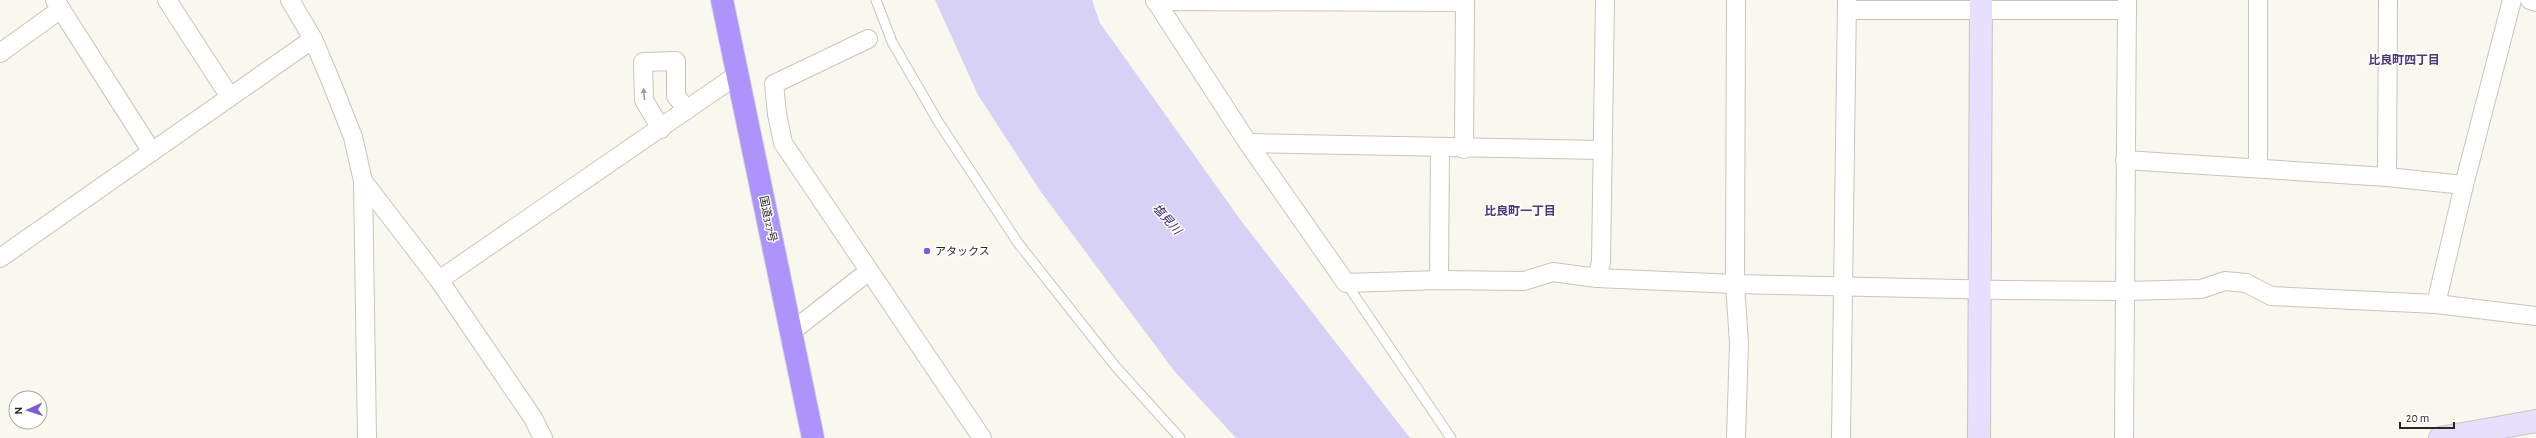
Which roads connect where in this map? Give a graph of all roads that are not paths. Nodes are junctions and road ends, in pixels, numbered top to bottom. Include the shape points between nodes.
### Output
1 (167, 0) edge
2 (290, 0) edge
3 (722, 0) edge
4 (876, 0) edge
5 (1155, 0) edge
6 (1605, 0) edge
7 (1736, 0) edge
8 (2258, 0) edge
9 (2388, 0) edge
10 (2512, 0) edge
11 (2530, 0) edge
12 (1465, 1) edge
13 (1334, 2) edge
14 (2536, 2) edge
15 (58, 5) edge
16 (1847, 5) edge
17 (1981, 5) edge
18 (2127, 5) edge
19 (313, 39) junction
20 (868, 39) dead end
21 (0, 53) edge
22 (737, 75) junction
23 (230, 97) junction
24 (686, 110) junction
25 (661, 129) junction
26 (1248, 143) junction
27 (1440, 148) junction
28 (1464, 149) junction
29 (1603, 150) junction
30 (152, 152) junction
31 (2125, 160) junction
32 (2258, 168) junction
33 (2387, 177) junction
34 (363, 181) junction
35 (2464, 185) junction
36 (0, 258) edge
37 (869, 271) junction
38 (1597, 278) junction
39 (439, 280) junction
40 (1439, 280) junction
41 (1346, 284) junction
42 (1735, 284) junction
43 (1844, 286) junction
44 (1981, 288) junction
45 (2126, 291) junction
46 (2436, 304) junction
47 (2536, 316) edge
48 (791, 332) junction
49 (2536, 421) edge
50 (367, 438) edge
51 (543, 438) edge
52 (814, 438) edge
53 (982, 438) edge
54 (1180, 438) edge
55 (1452, 438) edge
56 (1736, 438) edge
57 (1840, 438) edge
58 (1979, 438) edge
59 (2124, 438) edge
60 (2440, 438) edge

1 - 23 street
2 - 19 street
3 - 22 highway, 国道327号
4 - 54 lane via 892,42 939,122 1018,244 1116,367
5 - 13 street
5 - 26 street
6 - 29 street
7 - 42 street
8 - 32 street
9 - 33 street
10 - 35 street
11 - 14 street
12 - 13 street
12 - 28 street
15 - 21 street
15 - 30 street
16 - 17 street
16 - 43 street
17 - 18 street
17 - 44 street
18 - 31 street
19 - 23 street
19 - 34 street via 353,137
20 - 37 street via 774,84 783,143
22 - 24 street
22 - 48 highway, 国道327号
23 - 30 street
24 - 25 street
25 -> 24 street via 644,100 643,62 676,61 676,96
25 - 39 street
26 - 27 street
26 - 41 street
27 - 28 street
27 - 40 street
28 - 29 street
29 - 38 street via 1601,262
30 - 36 street
31 - 32 street
31 - 45 street
32 - 33 street
33 - 35 street
34 - 39 street
34 - 50 street
35 - 46 street
37 - 48 street
37 - 53 street
38 - 40 street via 1553,272 1524,281
38 - 42 street
39 - 51 street via 533,418
40 - 41 street
41 - 55 lane
42 - 43 street
42 - 56 street via 1739,343
43 - 44 street
43 - 57 street
44 - 45 street
44 - 58 street
45 - 46 street via 2201,289 2225,281 2246,283 2271,296
45 - 59 street
46 - 47 street
48 - 52 highway, 国道327号
49 - 60 street

